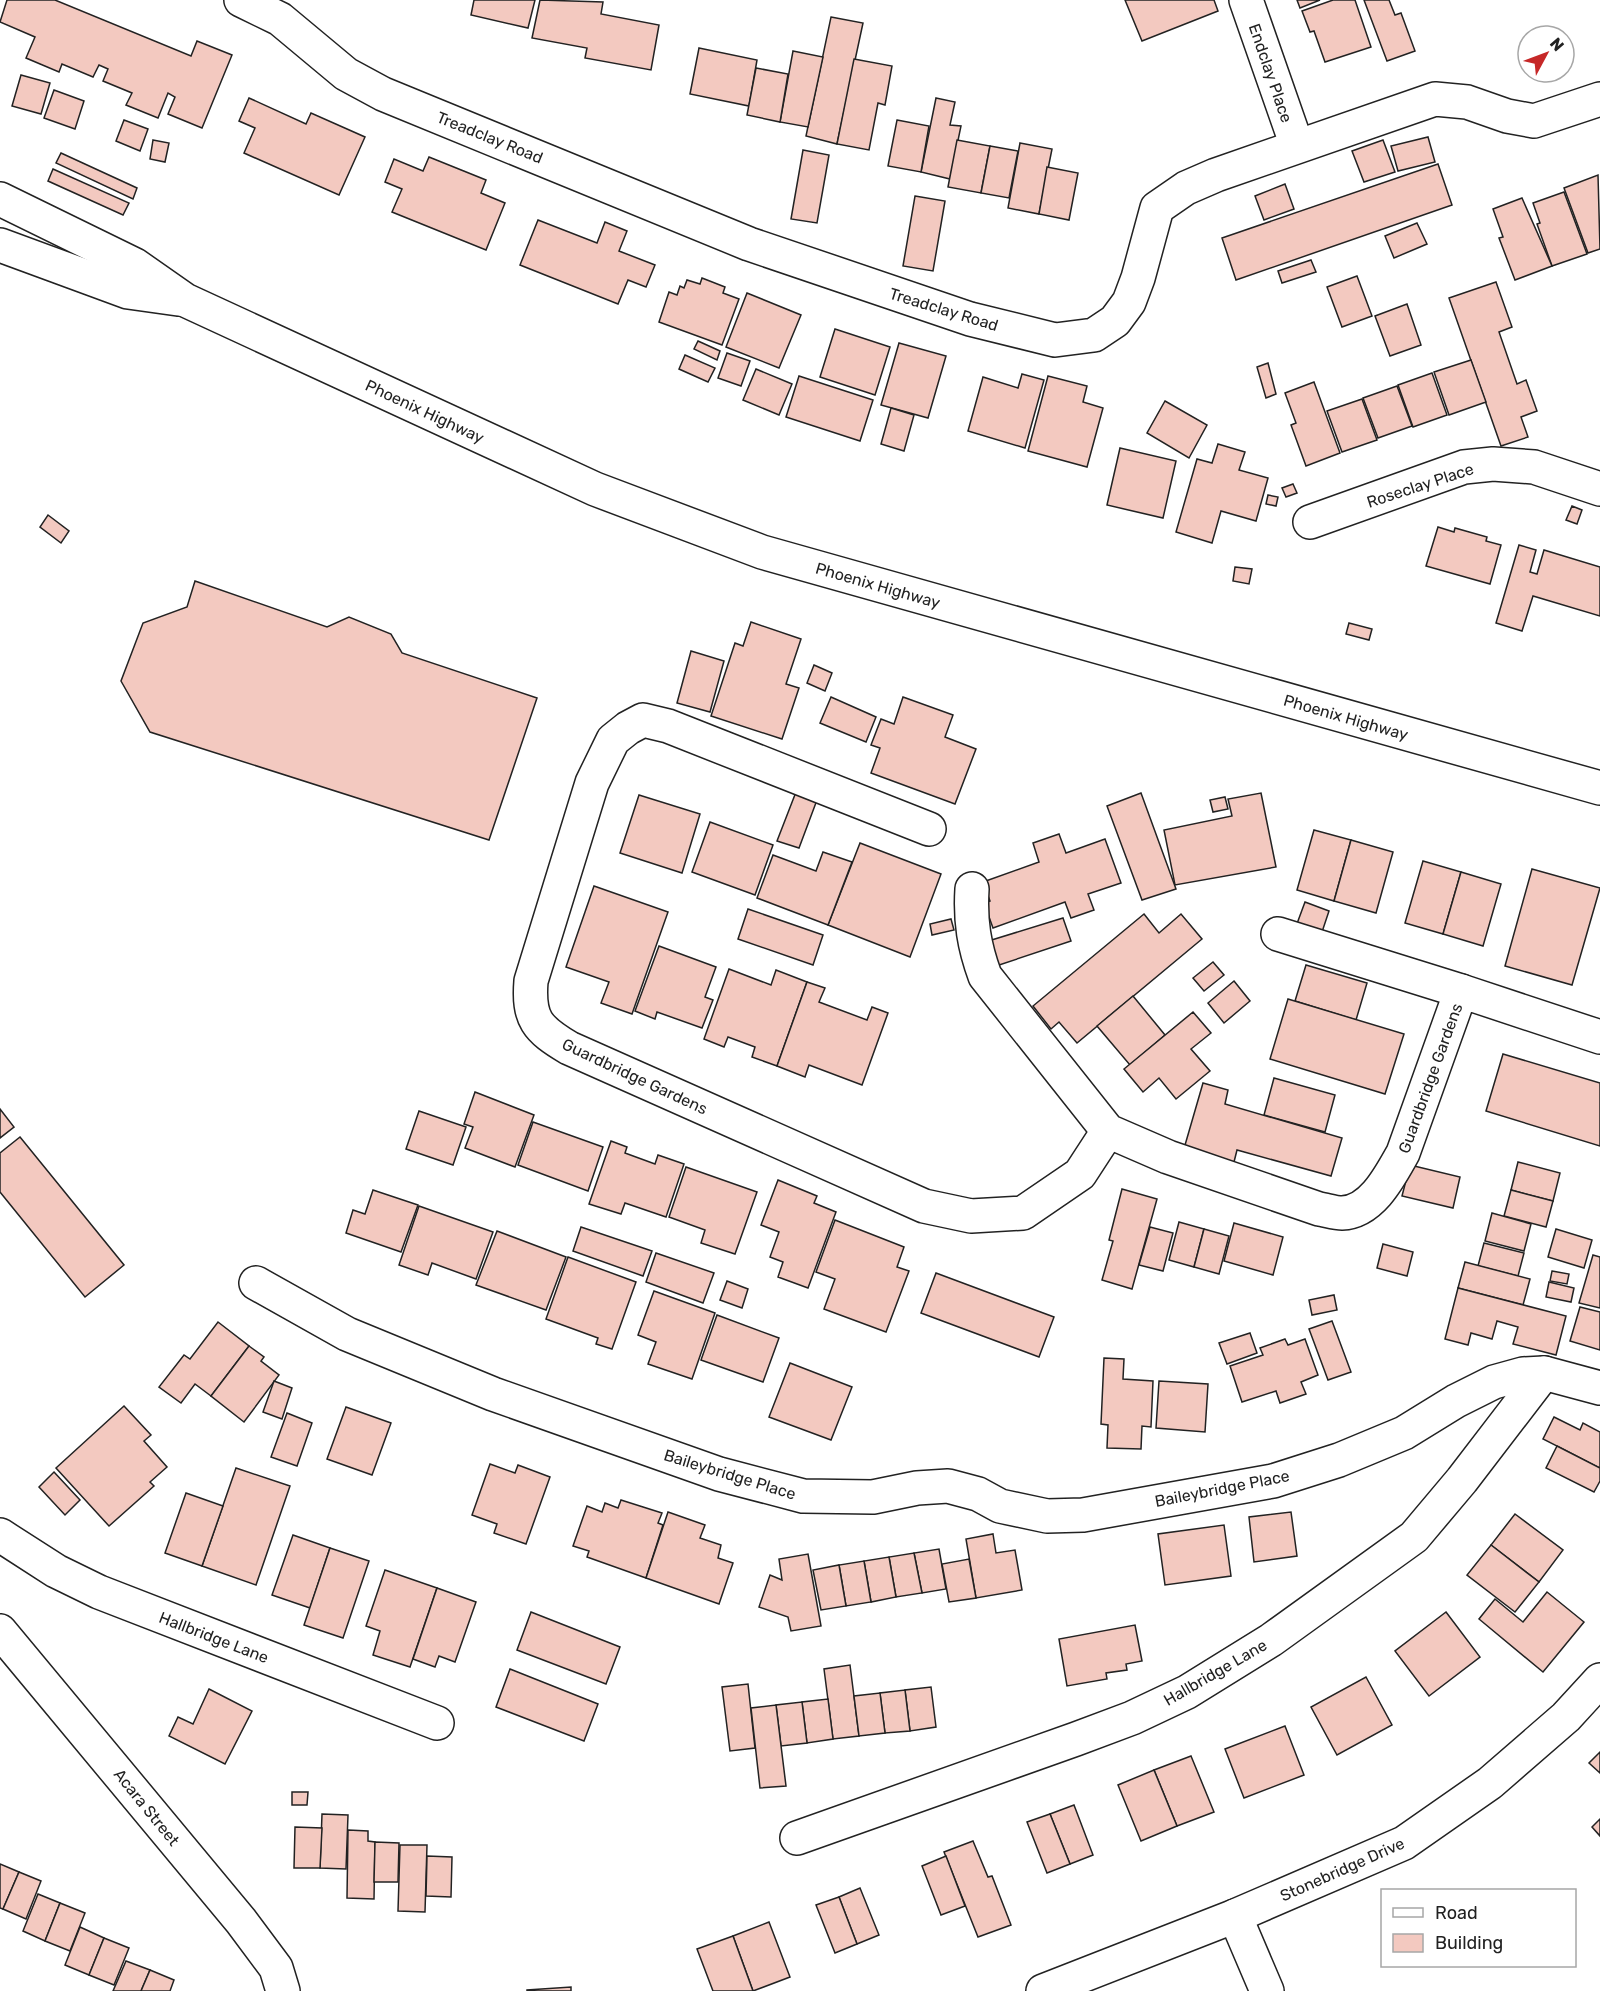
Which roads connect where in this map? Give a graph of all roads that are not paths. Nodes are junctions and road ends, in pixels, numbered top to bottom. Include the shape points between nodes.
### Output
1 (241, 0) edge
2 (1246, 0) edge
3 (1600, 99) edge
4 (1297, 146) junction
5 (0, 199) edge
6 (0, 245) edge
7 (185, 300) junction
8 (1600, 489) edge
9 (1310, 522) dead end
10 (1600, 788) edge
11 (929, 829) dead end
12 (972, 889) dead end
13 (1278, 934) dead end
14 (1461, 991) junction
15 (1600, 1037) edge
16 (1108, 1131) junction
17 (256, 1283) dead end
18 (1545, 1373) junction
19 (1600, 1388) edge
20 (0, 1535) edge
21 (4, 1640) edge
22 (1600, 1680) edge
23 (437, 1722) dead end
24 (797, 1838) dead end
25 (1235, 1916) junction
26 (283, 1991) edge
27 (1043, 1991) edge
28 (1267, 1991) edge

1 - 4 street, Treadclay Road via 280,19 346,74 383,94 749,244 970,319 1055,340 1094,335 1115,321 1129,302 1138,278 1157,208 1186,188
2 - 4 street, Endclay Place
3 - 4 street, Treadclay Road via 1534,121 1467,102 1435,99
5 - 7 street, Phoenix Highway via 135,265
6 - 7 street, Phoenix Highway via 128,292
7 - 10 street, Phoenix Highway via 595,489 762,552
8 - 9 street, Roseclay Place via 1534,467 1464,467
11 - 16 street, Guardbridge Gardens via 668,726 643,720 614,740 592,783 531,981 530,1005 544,1033 569,1048 924,1206 971,1216 1023,1213 1080,1174
12 - 16 street, Guardbridge Gardens via 970,919 985,976
13 - 14 street
14 - 15 street, Guardbridge Gardens
14 - 16 street, Guardbridge Gardens via 1403,1153 1369,1203 1344,1213 1319,1209
17 - 18 street, Baileybridge Place via 347,1334 493,1394 719,1474 803,1496 873,1497 948,1486 978,1494 1000,1506 1047,1516 1083,1515 1273,1481 1404,1433 1494,1382
18 - 19 street, Baileybridge Place
18 - 24 street, Hallbridge Lane via 1414,1537 1281,1633 1196,1686 1122,1722
20 - 23 street, Hallbridge Lane via 56,1571 99,1592
21 - 26 street, Acara Street via 241,1921 276,1968
22 - 25 street, Stonebridge Drive via 1566,1717 1490,1783 1404,1843
25 - 27 street, Stonebridge Drive
25 - 28 street

